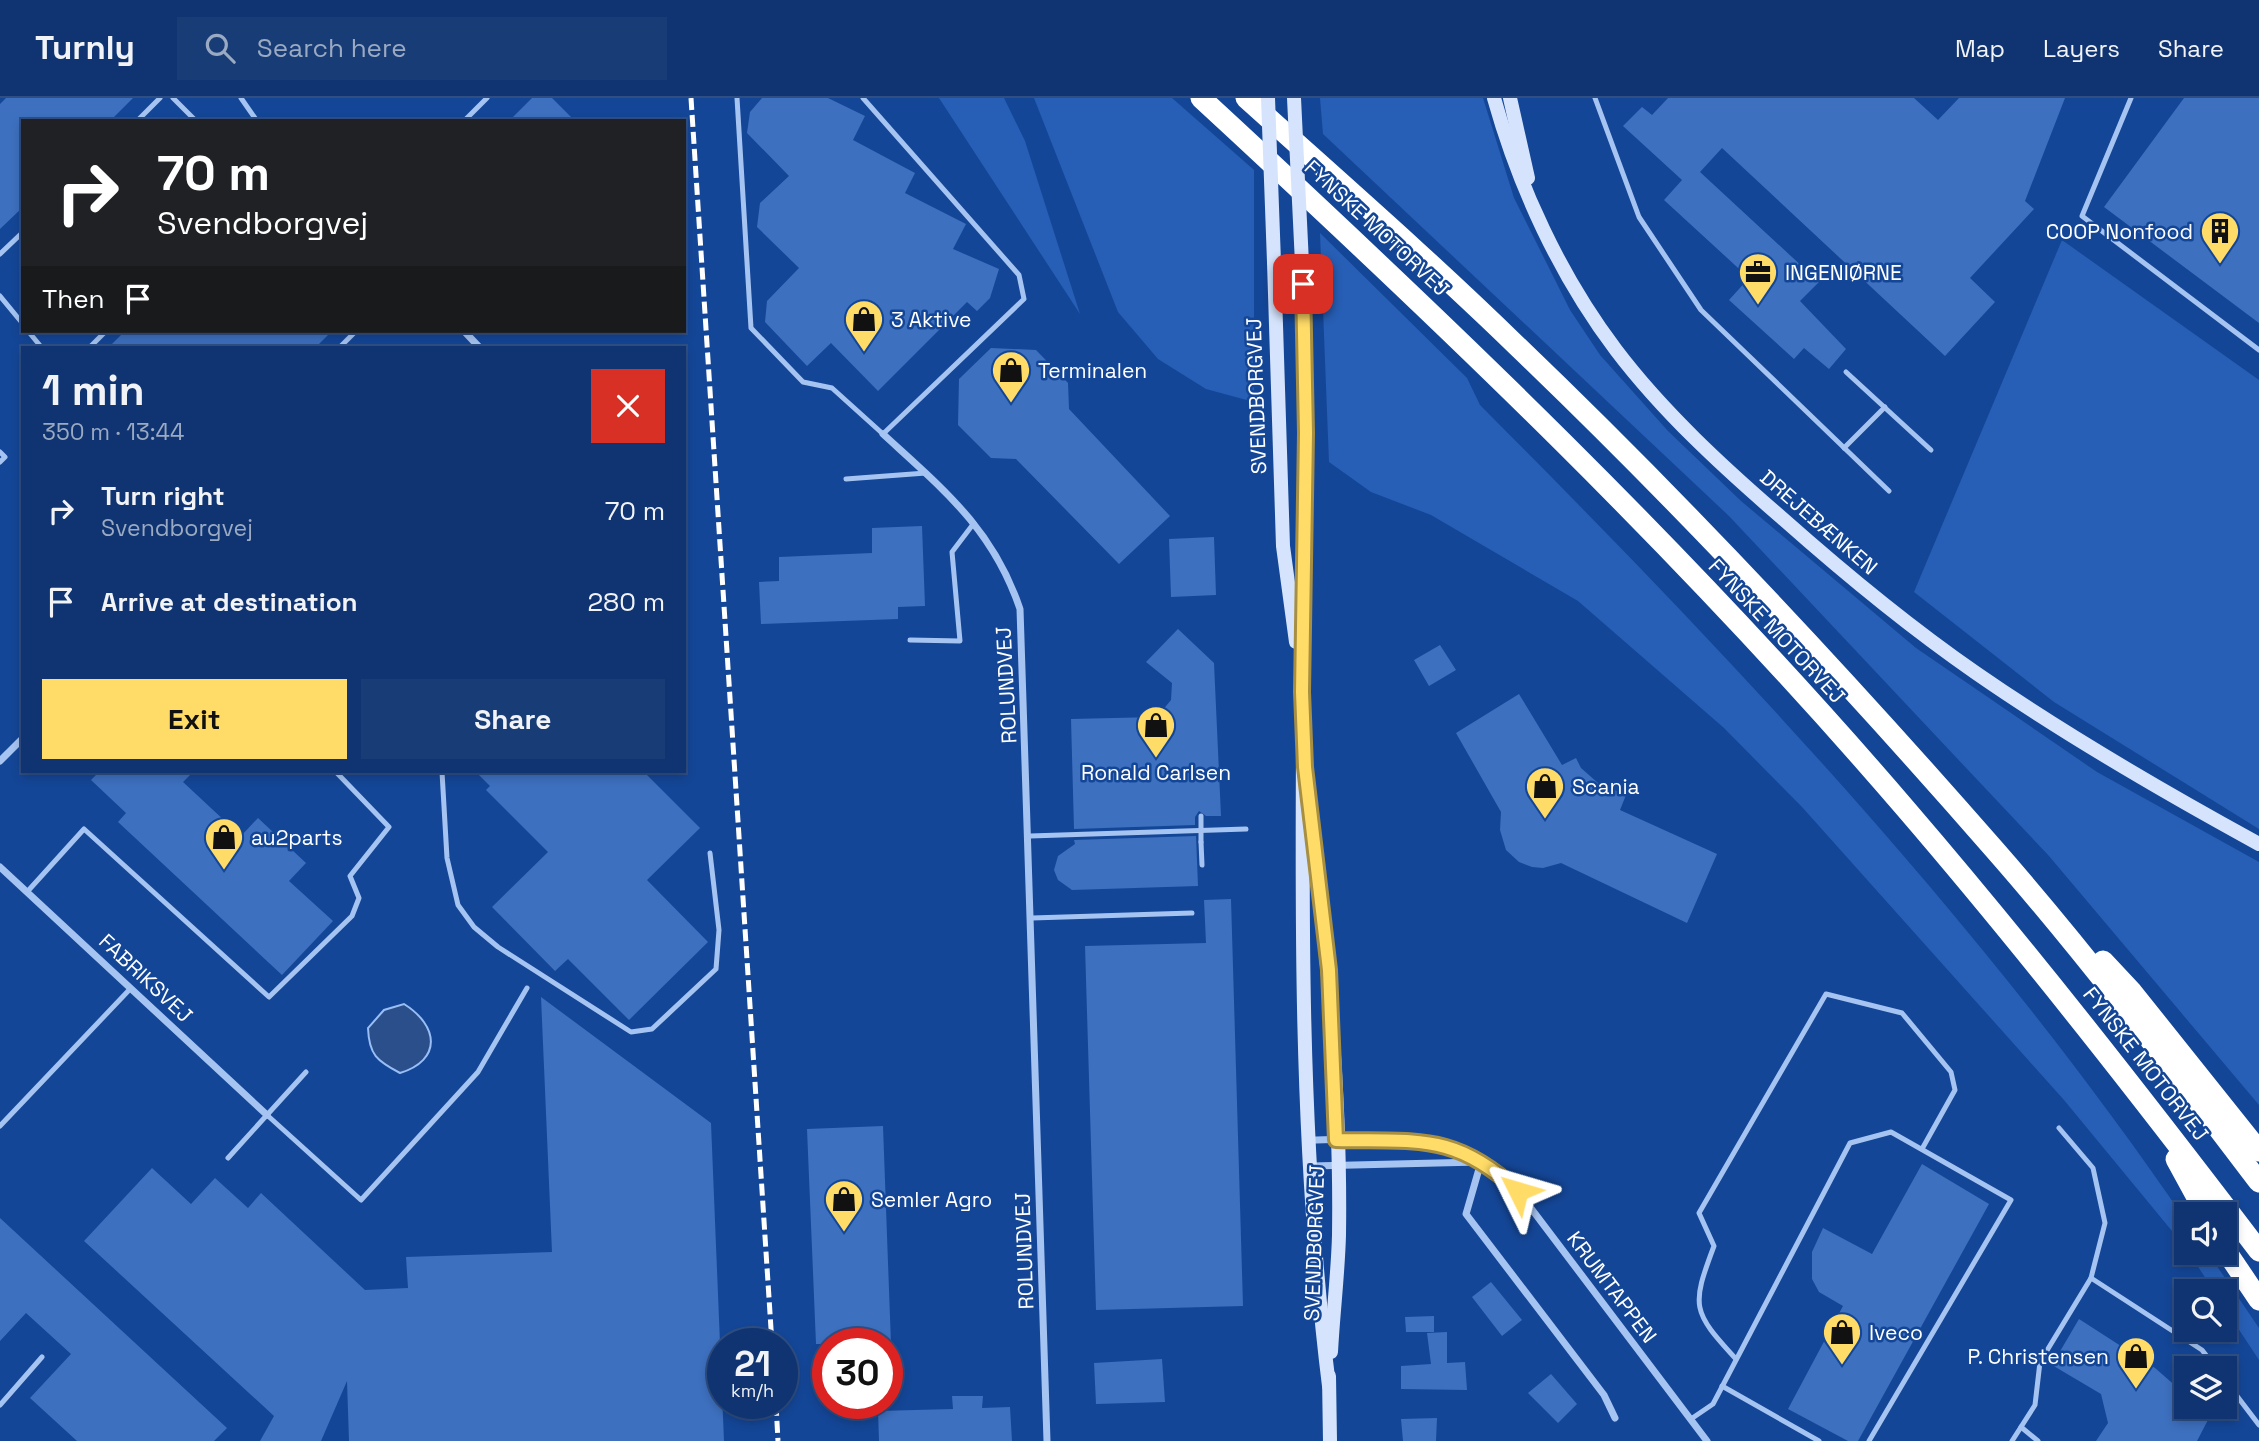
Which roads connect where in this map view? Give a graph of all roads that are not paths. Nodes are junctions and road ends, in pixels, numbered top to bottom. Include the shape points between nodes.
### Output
1 (160, 98) edge
2 (173, 98) edge
3 (241, 98) edge
4 (487, 98) edge
5 (737, 98) edge
6 (863, 98) edge
7 (1201, 98) edge
8 (1246, 98) edge
9 (1268, 98) edge
10 (1294, 98) edge
11 (1494, 98) edge
12 (1510, 98) edge
13 (1595, 98) edge
14 (2131, 98) edge
15 (138, 119) edge
16 (194, 119) edge
17 (256, 119) edge
18 (466, 119) edge
19 (1535, 207) junction
20 (21, 234) edge
21 (0, 254) edge
22 (0, 296) edge
23 (21, 322) edge
24 (104, 333) edge
25 (354, 333) edge
26 (466, 333) edge
27 (91, 346) edge
28 (341, 346) edge
29 (478, 346) edge
30 (2259, 350) edge
31 (1846, 372) dead end
32 (1885, 407) junction
33 (883, 434) junction
34 (1844, 448) junction
35 (1931, 450) dead end
36 (0, 452) edge
37 (0, 462) edge
38 (926, 473) junction
39 (846, 479) dead end
40 (1889, 491) dead end
41 (974, 523) junction
42 (910, 640) dead end
43 (1302, 692) junction
44 (21, 740) edge
45 (0, 761) edge
46 (1305, 767) junction
47 (337, 773) edge
48 (442, 773) edge
49 (1201, 816) dead end
50 (1246, 830) dead end
51 (1030, 836) junction
52 (2259, 844) edge
53 (1996, 851) junction
54 (710, 853) dead end
55 (1202, 865) dead end
56 (0, 867) edge
57 (27, 891) junction
58 (1192, 913) dead end
59 (1032, 918) junction
60 (131, 988) junction
61 (527, 988) dead end
62 (306, 1072) dead end
63 (2150, 1107) junction
64 (267, 1115) junction
65 (0, 1126) edge
66 (2059, 1128) dead end
67 (1310, 1140) junction
68 (1336, 1140) junction
69 (1922, 1149) junction
70 (2259, 1152) edge
71 (228, 1158) dead end
72 (1481, 1162) junction
73 (1312, 1166) junction
74 (1337, 1166) junction
75 (2259, 1182) edge
76 (2200, 1202) edge
77 (2259, 1251) edge
78 (2235, 1265) edge
79 (2091, 1278) junction
80 (2259, 1300) edge
81 (2207, 1356) edge
82 (42, 1357) dead end
83 (1736, 1359) junction
84 (1329, 1386) junction
85 (1722, 1387) junction
86 (2237, 1397) edge
87 (0, 1405) edge
88 (1615, 1418) dead end
89 (1691, 1419) junction
90 (2259, 1426) edge
91 (2021, 1427) junction
92 (1047, 1441) edge
93 (1330, 1441) edge
94 (1707, 1441) edge
95 (1819, 1441) edge
96 (1869, 1441) edge
97 (2012, 1441) edge
98 (2038, 1441) edge

1 - 15 lane
2 - 16 lane
3 - 17 lane
4 - 18 lane
5 - 33 lane via 751,328 803,382 832,388
6 - 33 lane via 1019,275 1024,299
7 - 63 highway, FYNSKE MOTORVEJ via 1490,369 1737,623 1904,806
8 - 53 highway, FYNSKE MOTORVEJ via 1516,344 1676,504
9 - 43 main road, SVENDBORGVEJ, bridge via 1283,546
10 - 43 main road, SVENDBORGVEJ, bridge via 1306,433
11 - 19 main road, DREJEBÆNKEN via 1515,166
12 - 19 main road
13 - 34 lane via 1639,217 1701,310
14 - 30 lane via 2082,216
19 - 52 main road, DREJEBÆNKEN via 1562,266 1615,349 1742,484 1850,578 1975,672 2137,777
20 - 21 lane
22 - 23 lane
24 - 27 lane
25 - 28 lane
26 - 29 street
31 - 32 lane
32 - 34 lane
32 - 35 lane
33 - 38 street, ROLUNDVEJ
34 - 40 lane
36 - 37 lane via 5,457
38 - 39 lane
38 - 41 street, ROLUNDVEJ
41 - 42 lane via 952,552 960,641
41 - 51 street, ROLUNDVEJ via 1009,575 1020,609
43 - 46 main road, SVENDBORGVEJ
44 - 45 street
46 - 67 main road, SVENDBORGVEJ via 1303,963
46 - 68 main road, SVENDBORGVEJ via 1329,970
47 - 57 lane via 389,827 350,876 359,898 352,916 269,997 85,829
48 - 54 lane via 447,858 458,905 474,927 631,1032 652,1029 716,969 719,930
49 - 55 lane, bridge
50 - 51 lane
51 - 59 street, ROLUNDVEJ
53 - 70 highway via 2132,992
53 - 75 highway, FYNSKE MOTORVEJ
56 - 57 street, FABRIKSVEJ
57 - 60 street, FABRIKSVEJ
58 - 59 lane
59 - 92 street, ROLUNDVEJ
60 - 64 street, FABRIKSVEJ
60 - 65 lane
61 - 64 lane via 478,1072 361,1200
62 - 64 lane
63 - 76 highway
63 - 77 highway, FYNSKE MOTORVEJ
64 - 71 lane
66 - 79 lane via 2093,1168 2105,1223
67 - 68 street, KRUMTAPPEN
67 - 73 main road, SVENDBORGVEJ
68 - 72 street, KRUMTAPPEN via 1447,1145
68 - 74 main road, SVENDBORGVEJ
69 - 83 lane via 1891,1132 1850,1143
69 - 83 lane via 1955,1090 1951,1072 1902,1013 1826,994 1699,1213 1714,1246 1698,1288 1703,1323
69 - 96 lane via 2011,1200
72 - 74 street
72 - 88 street via 1466,1214 1604,1395
72 - 89 street, KRUMTAPPEN via 1518,1191
73 - 74 street
73 - 84 main road, SVENDBORGVEJ via 1316,1280
74 - 84 main road, SVENDBORGVEJ via 1339,1236
78 - 80 highway
79 - 81 lane
79 - 91 lane via 2040,1362 2035,1405
82 - 87 lane
83 - 85 lane
84 - 93 main road, SVENDBORGVEJ
85 - 89 lane via 1713,1404
85 - 95 lane
86 - 90 lane
89 - 94 street, KRUMTAPPEN
91 - 97 lane
91 - 98 lane

